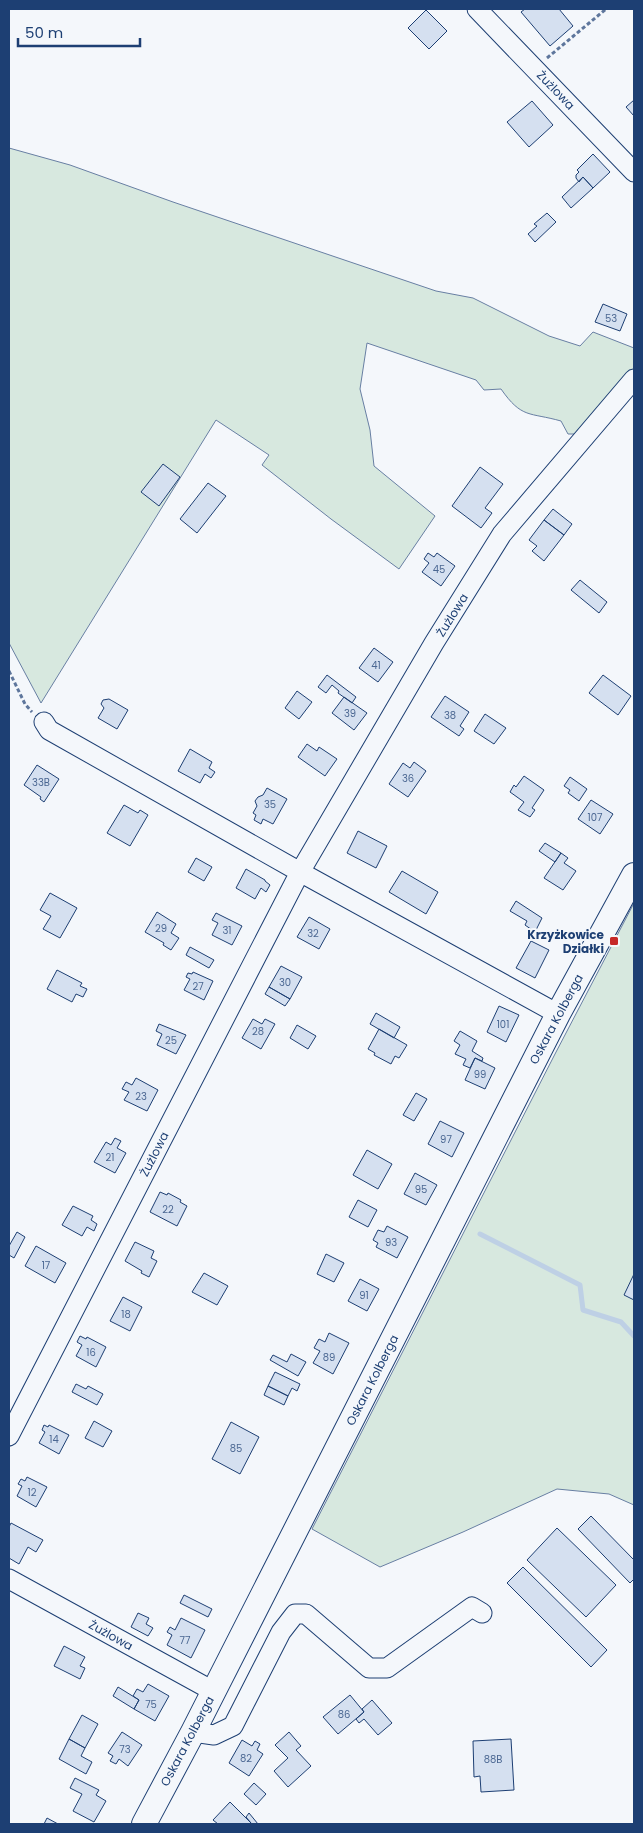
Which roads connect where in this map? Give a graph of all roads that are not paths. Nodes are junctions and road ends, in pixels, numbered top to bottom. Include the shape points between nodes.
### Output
1 (476, 9) edge
2 (634, 172) edge
3 (634, 379) edge
4 (44, 722) road end
5 (300, 872) junction
6 (634, 874) edge
7 (558, 1014) junction
8 (9, 1436) edge
9 (9, 1579) edge
10 (482, 1613) dead end
11 (214, 1691) junction
12 (193, 1732) junction
13 (144, 1824) edge

1 - 2 street, Żużlowa
3 - 5 street, Żużlowa via 502,534
4 - 5 street via 49,730
5 - 7 street
5 - 8 street, Żużlowa
6 - 7 main road, Oskara Kolberga
7 - 11 main road, Oskara Kolberga
9 - 11 street, Żużlowa
10 - 12 street via 472,1607 387,1668 369,1668 306,1614 295,1614 282,1632 233,1726 214,1734
11 - 12 main road, Oskara Kolberga
12 - 13 main road, Oskara Kolberga

